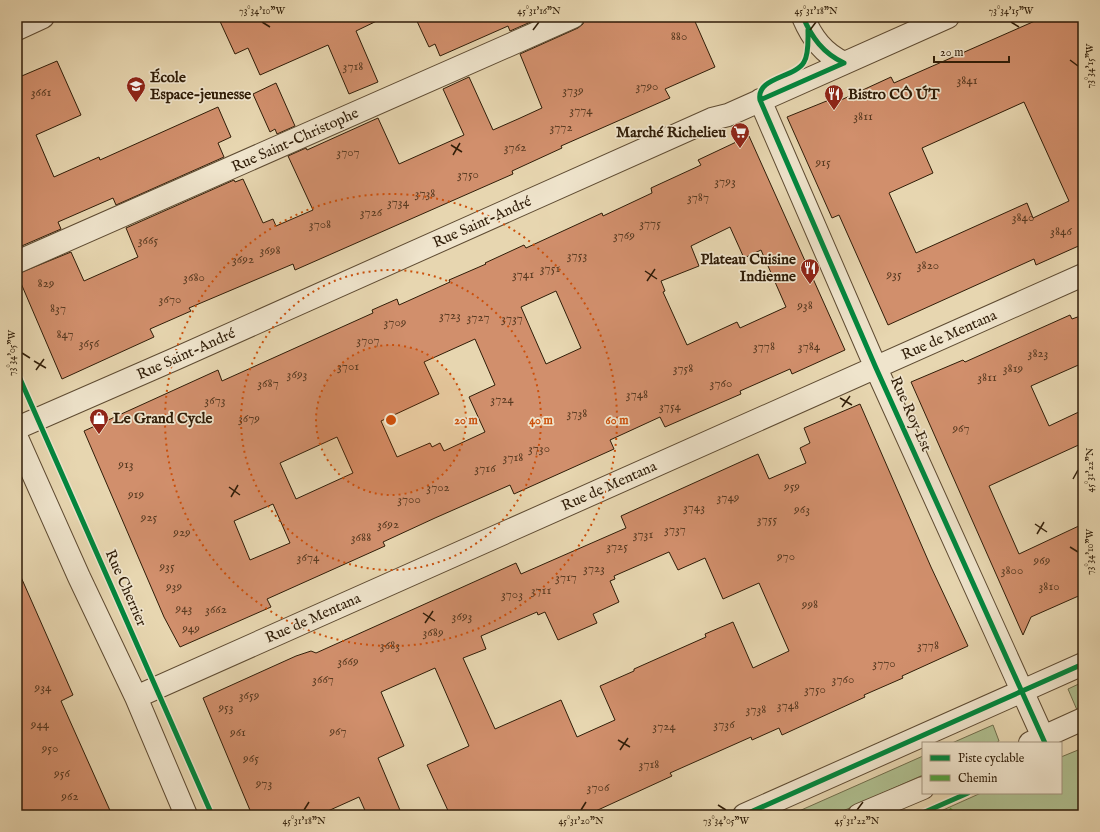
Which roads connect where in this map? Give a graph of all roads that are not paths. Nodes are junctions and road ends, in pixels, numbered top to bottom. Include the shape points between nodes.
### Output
1 (43, 17) edge
2 (573, 17) edge
3 (802, 17) edge
4 (948, 17) edge
5 (17, 29) edge
6 (844, 63) junction
7 (760, 100) junction
8 (17, 262) edge
9 (1083, 275) edge
10 (876, 368) junction
11 (17, 428) edge
12 (17, 438) edge
13 (1083, 664) edge
14 (1022, 691) junction
15 (136, 697) junction
16 (1083, 719) edge
17 (1036, 740) edge
18 (922, 788) edge
19 (186, 815) edge
20 (744, 815) edge
21 (859, 815) edge

1 - 5 street
2 - 8 street, Rue Saint-Christophe
3 - 6 street via 821,48
4 - 6 street, Rue Saint-André
6 - 7 street, Rue Saint-André
7 - 10 street, Rue Roy Est
7 - 11 street, Rue Saint-André via 712,119
9 - 10 street, Rue de Mentana
10 - 14 street, Rue Roy Est
10 - 15 street, Rue de Mentana
12 - 15 street
13 - 14 street
14 - 17 street, Rue Roy Est
14 - 20 street
15 - 19 street
16 - 17 street
18 - 21 street

